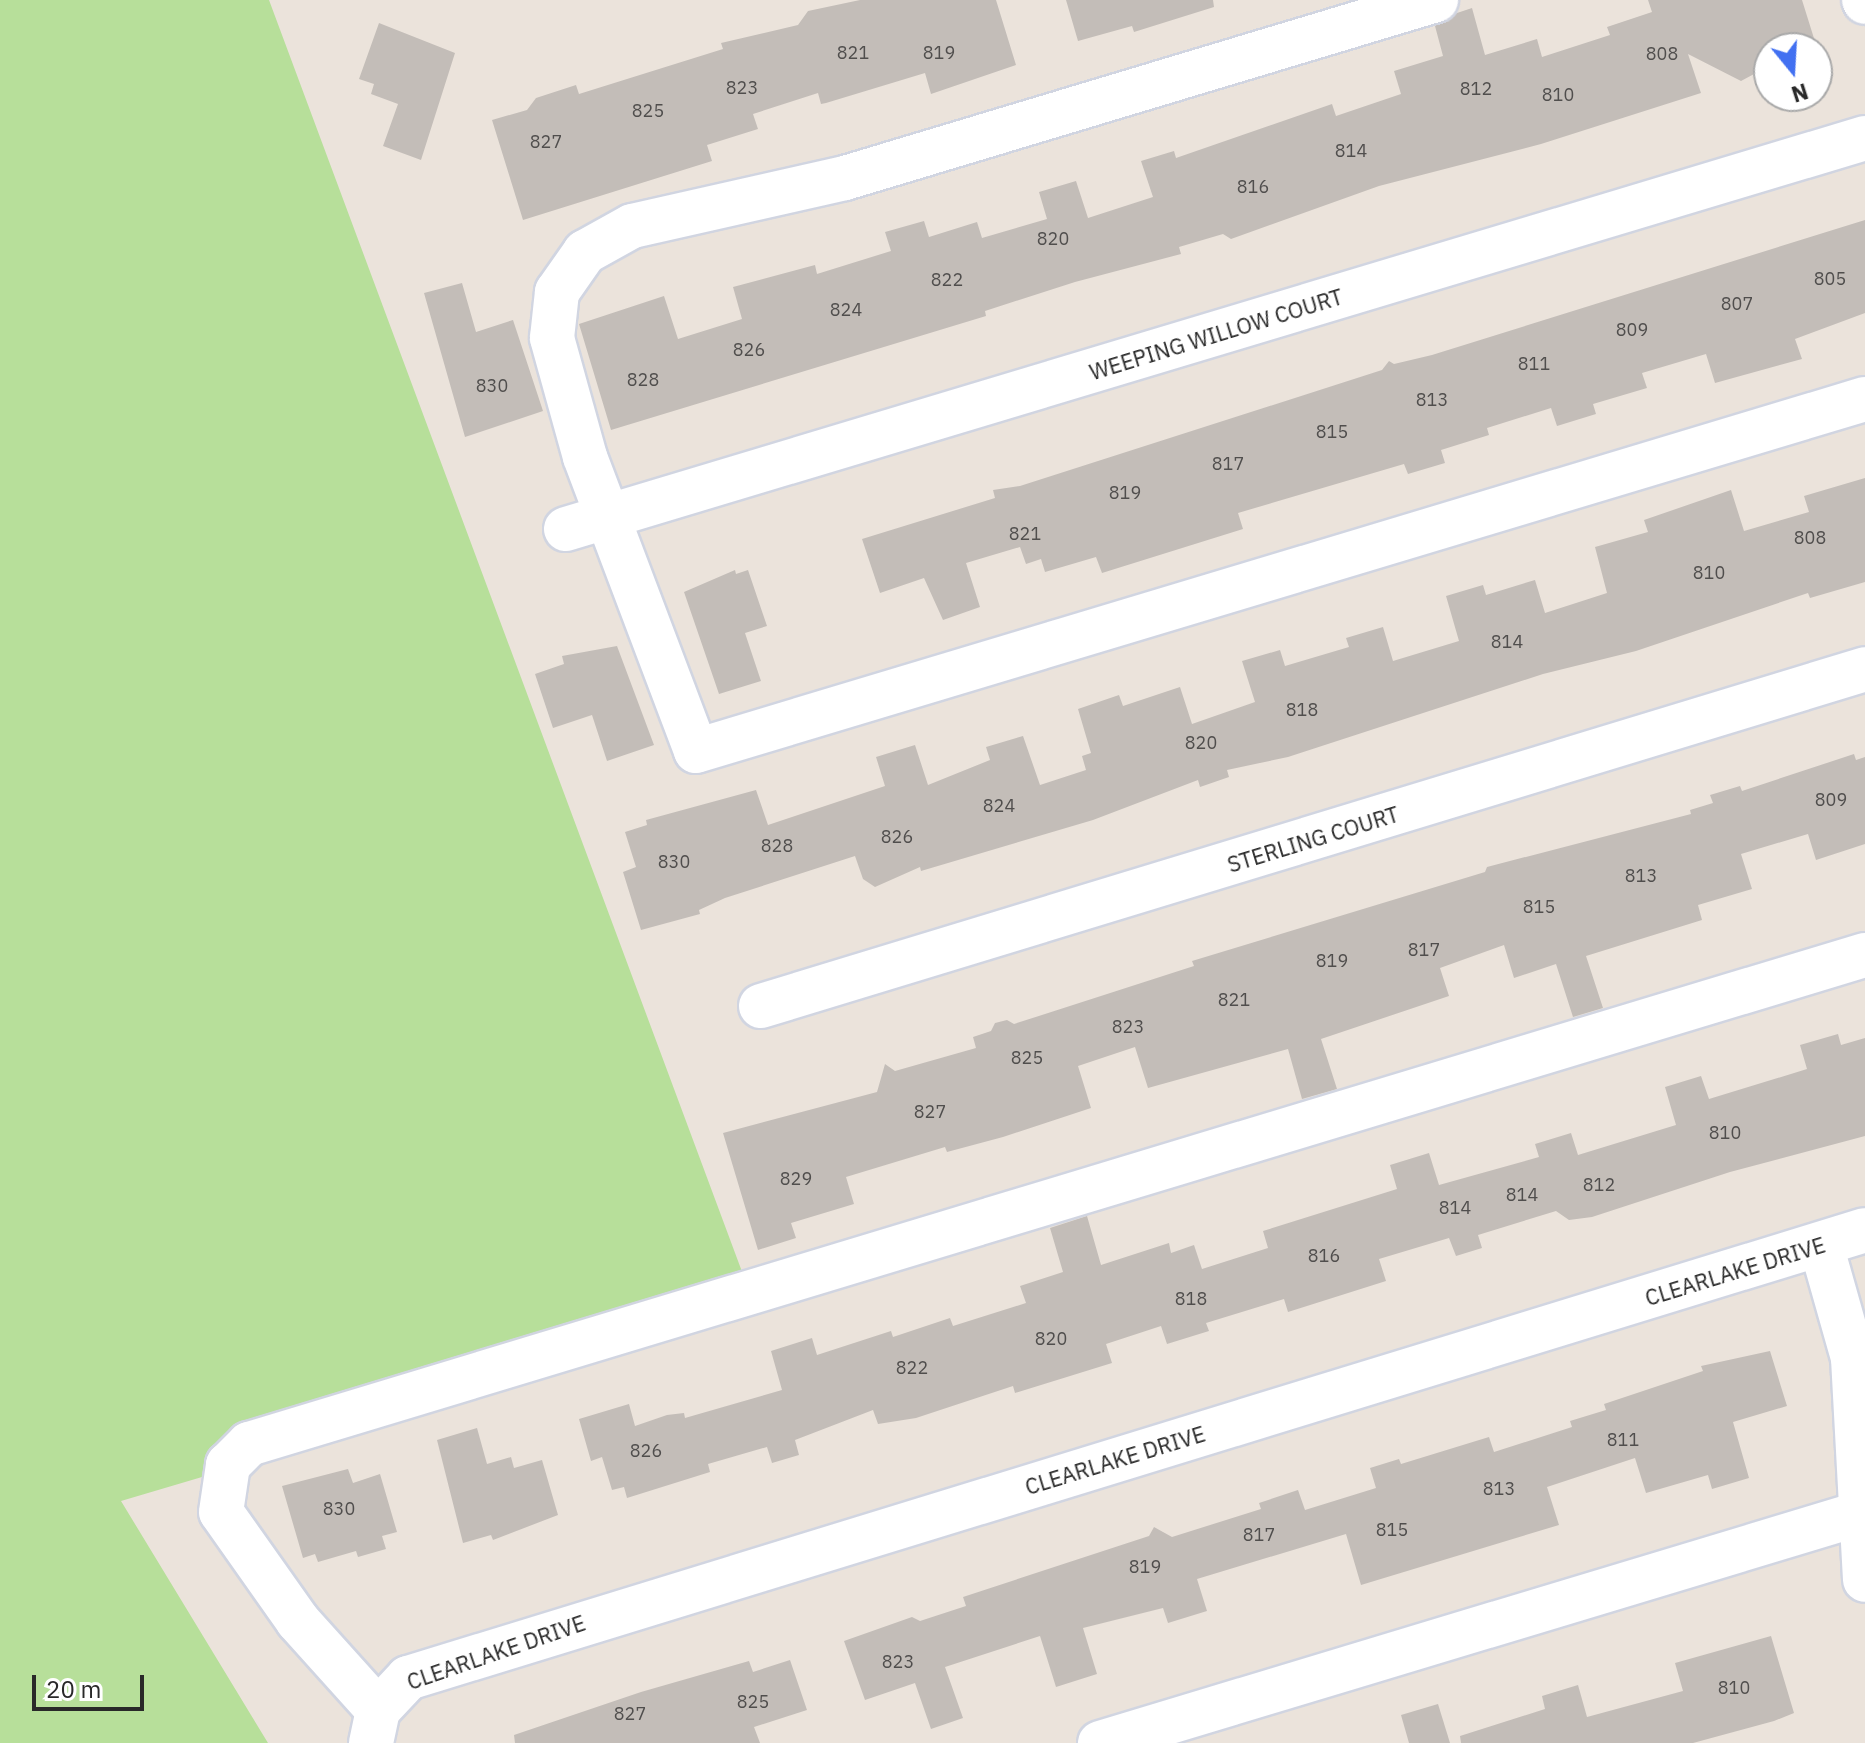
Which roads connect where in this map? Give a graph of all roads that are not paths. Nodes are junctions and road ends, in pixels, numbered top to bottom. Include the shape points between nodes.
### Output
1 (1436, 0) edge
2 (1865, 138) edge
3 (1865, 399) edge
4 (610, 517) junction
5 (566, 529) dead end
6 (1865, 669) edge
7 (1865, 955) edge
8 (761, 1006) dead end
9 (1865, 1230) edge
10 (1821, 1245) junction
11 (1862, 1513) junction
12 (1865, 1580) edge
13 (374, 1727) edge
14 (1100, 1743) edge

1 - 4 street via 845,178 632,226 585,252 557,292 552,338 585,457
2 - 4 street, WEEPING WILLOW COURT
3 - 4 street via 696,751
4 - 5 street, WEEPING WILLOW COURT
6 - 8 street, STERLING COURT
7 - 13 street via 249,1444 228,1465 221,1512
9 - 10 street, CLEARLAKE DRIVE
10 - 11 street via 1853,1358
10 - 13 street, CLEARLAKE DRIVE via 408,1678
11 - 12 street
11 - 14 street

